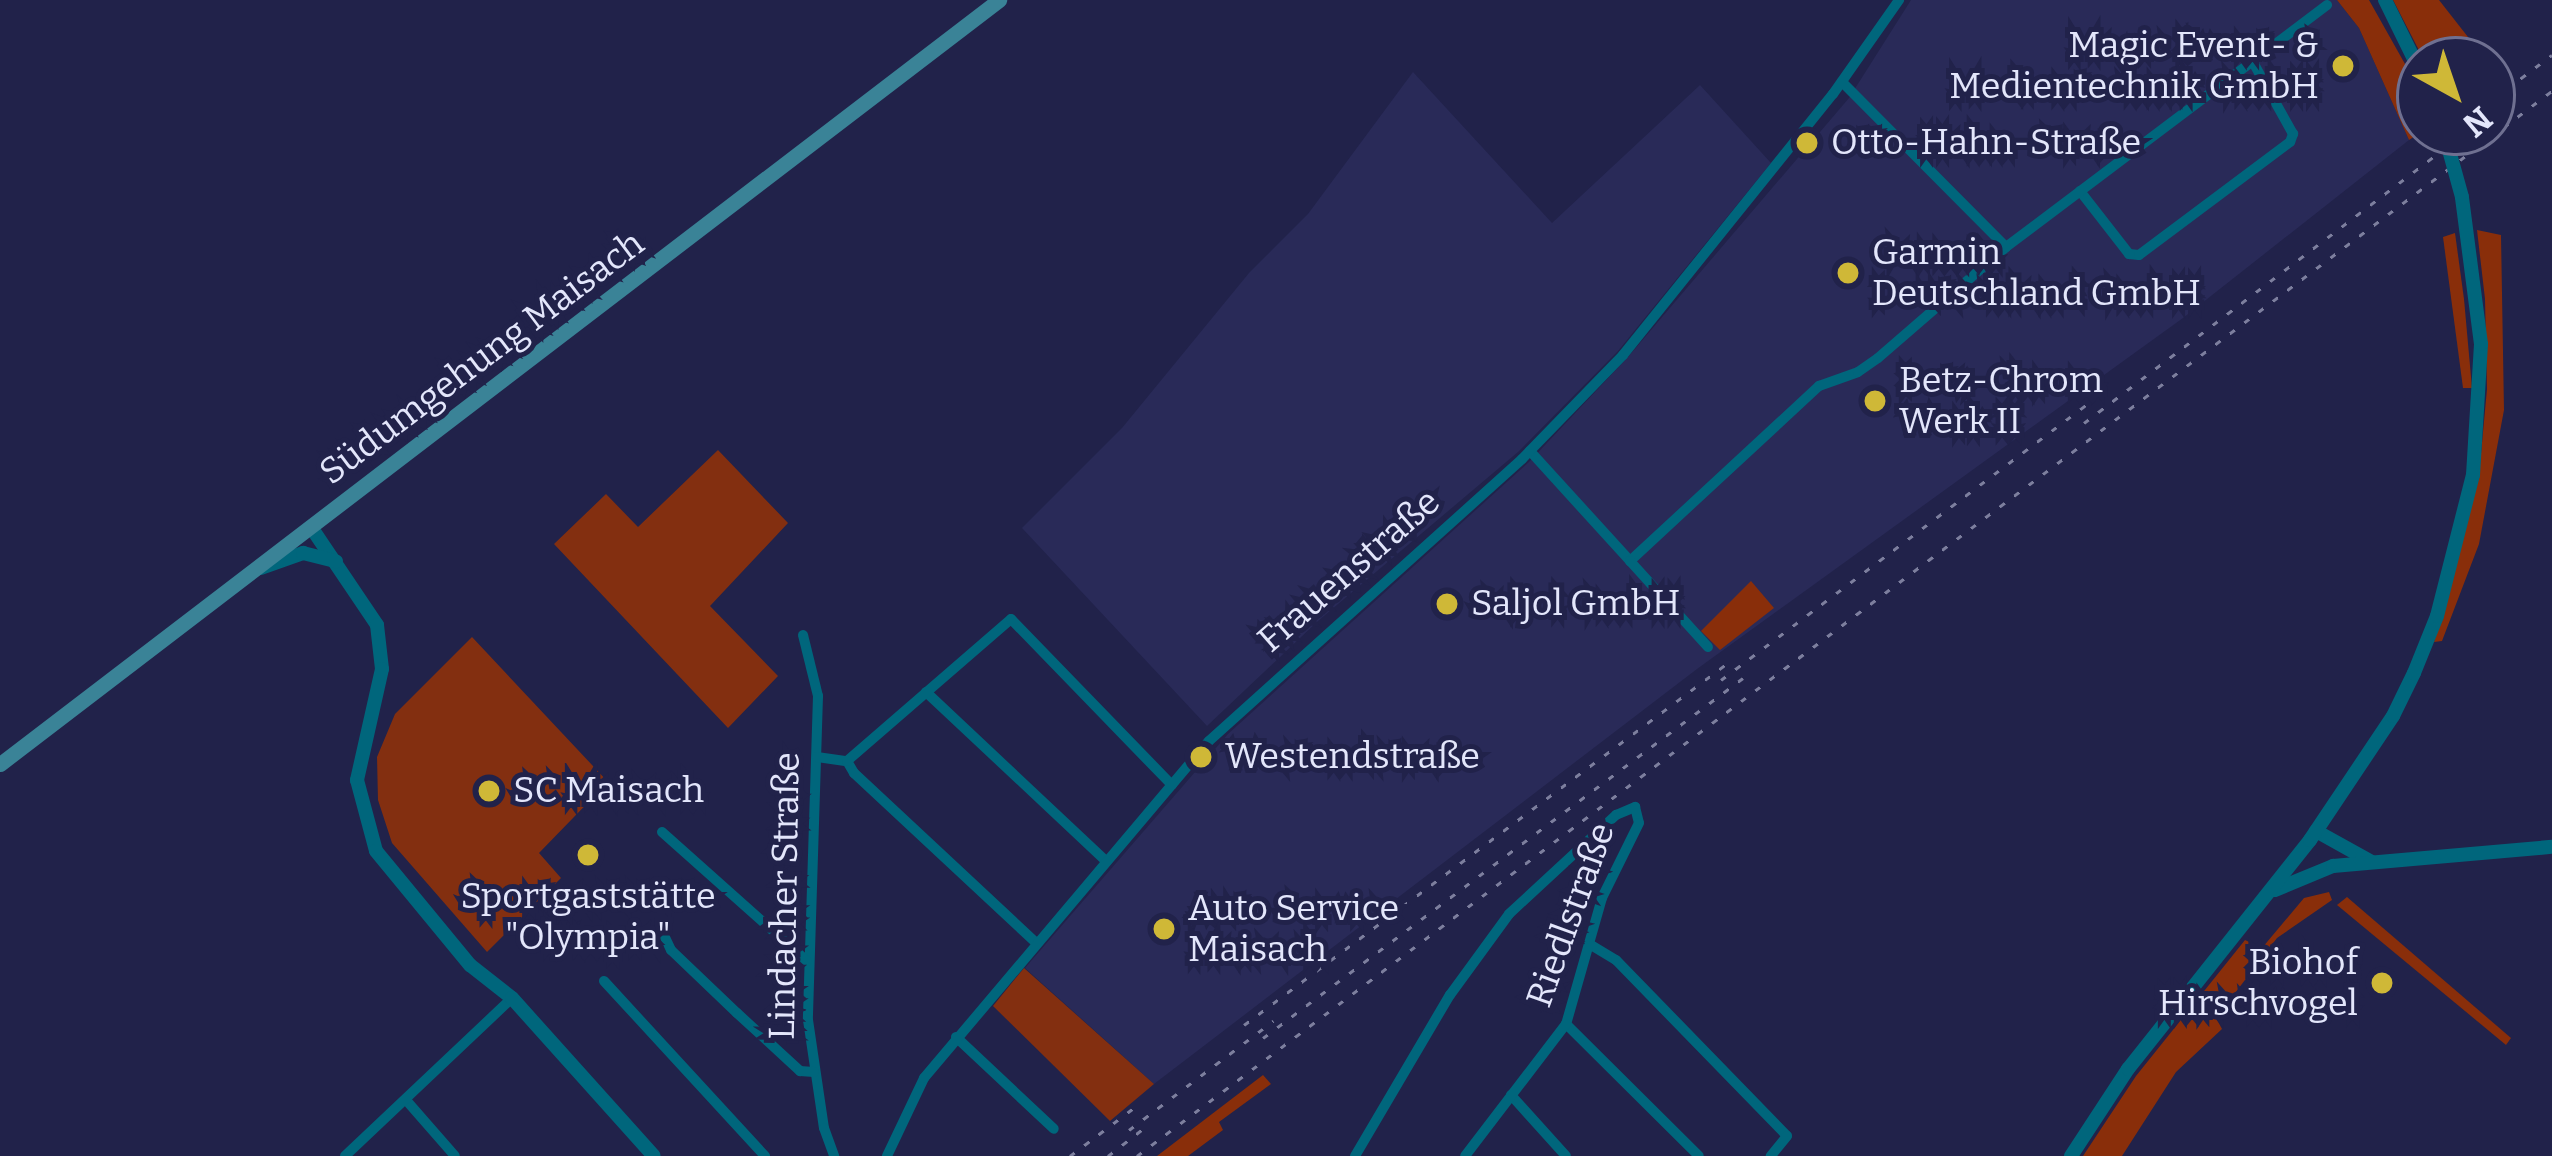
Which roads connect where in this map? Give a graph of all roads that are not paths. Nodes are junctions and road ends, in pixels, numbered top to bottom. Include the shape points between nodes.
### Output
1 (999, 0) edge
2 (1899, 0) edge
3 (2384, 0) edge
4 (2327, 5) dead end
5 (2402, 36) edge
6 (2253, 62) junction
7 (1842, 82) junction
8 (2451, 156) edge
9 (2080, 191) junction
10 (2006, 247) junction
11 (1530, 451) junction
12 (311, 527) junction
13 (337, 561) junction
14 (1630, 561) junction
15 (249, 573) junction
16 (803, 635) dead end
17 (1708, 647) dead end
18 (926, 692) junction
19 (817, 757) junction
20 (848, 761) junction
21 (0, 764) edge
22 (1172, 785) junction
23 (662, 832) dead end
24 (2313, 835) junction
25 (2552, 847) edge
26 (1106, 862) junction
27 (2372, 862) junction
28 (2329, 867) junction
29 (2266, 896) junction
30 (663, 933) dead end
31 (1035, 942) junction
32 (1591, 945) junction
33 (807, 962) junction
34 (604, 981) dead end
35 (512, 998) junction
36 (1566, 1024) junction
37 (956, 1037) junction
38 (814, 1072) junction
39 (1510, 1095) junction
40 (406, 1100) junction
41 (1054, 1129) dead end
42 (345, 1156) edge
43 (455, 1156) edge
44 (654, 1156) edge
45 (765, 1156) edge
46 (834, 1156) edge
47 (887, 1156) edge
48 (1355, 1156) edge
49 (1465, 1156) edge
50 (1566, 1156) edge
51 (1699, 1156) edge
52 (1772, 1156) edge
53 (2071, 1156) edge

1 - 12 main road, Südumgehung Maisach
2 - 7 street, Frauenstraße
3 - 5 street
4 - 6 street
6 - 9 street
6 - 9 street via 2293,134 2290,142 2139,255 2129,254
7 - 10 street
7 - 11 street, Frauenstraße via 1643,332
8 - 24 street, bridge via 2481,344 2473,476 2414,673
9 - 10 street
10 - 14 street via 1878,358 1819,386
11 - 14 street
11 - 22 street, Frauenstraße via 1270,680
12 - 13 street
12 - 15 main road, Südumgehung Maisach
13 - 15 street via 303,553
13 - 35 street via 377,625 380,679 357,780 365,825 412,901
14 - 17 street
15 - 21 main road, Südumgehung Maisach
16 - 19 street, Lindacher Straße via 818,696
18 - 20 street
18 - 22 street via 1011,619
18 - 26 street
19 - 20 street
19 - 33 street, Lindacher Straße
20 - 31 street
22 - 26 street, Frauenstraße
23 - 33 street
24 - 27 street
24 - 28 street
24 - 29 street
25 - 27 street
26 - 31 street, Frauenstraße
27 - 28 street
28 - 29 street
29 - 53 street via 2128,1069
30 - 38 street via 736,1013 800,1071
31 - 37 street, Frauenstraße
32 - 36 street, Riedlstraße
32 - 48 street, Riedlstraße via 1602,898 1639,823 1635,807 1616,815 1510,914 1434,1021
32 - 52 street via 1616,960 1787,1136
33 - 38 street, Lindacher Straße
34 - 45 street
35 - 40 street
35 - 44 street
36 - 39 street, Riedlstraße
36 - 51 street
37 - 41 street
37 - 47 street, Frauenstraße via 918,1086
38 - 46 street, Lindacher Straße
39 - 49 street, Riedlstraße
39 - 50 street
40 - 42 street
40 - 43 street

